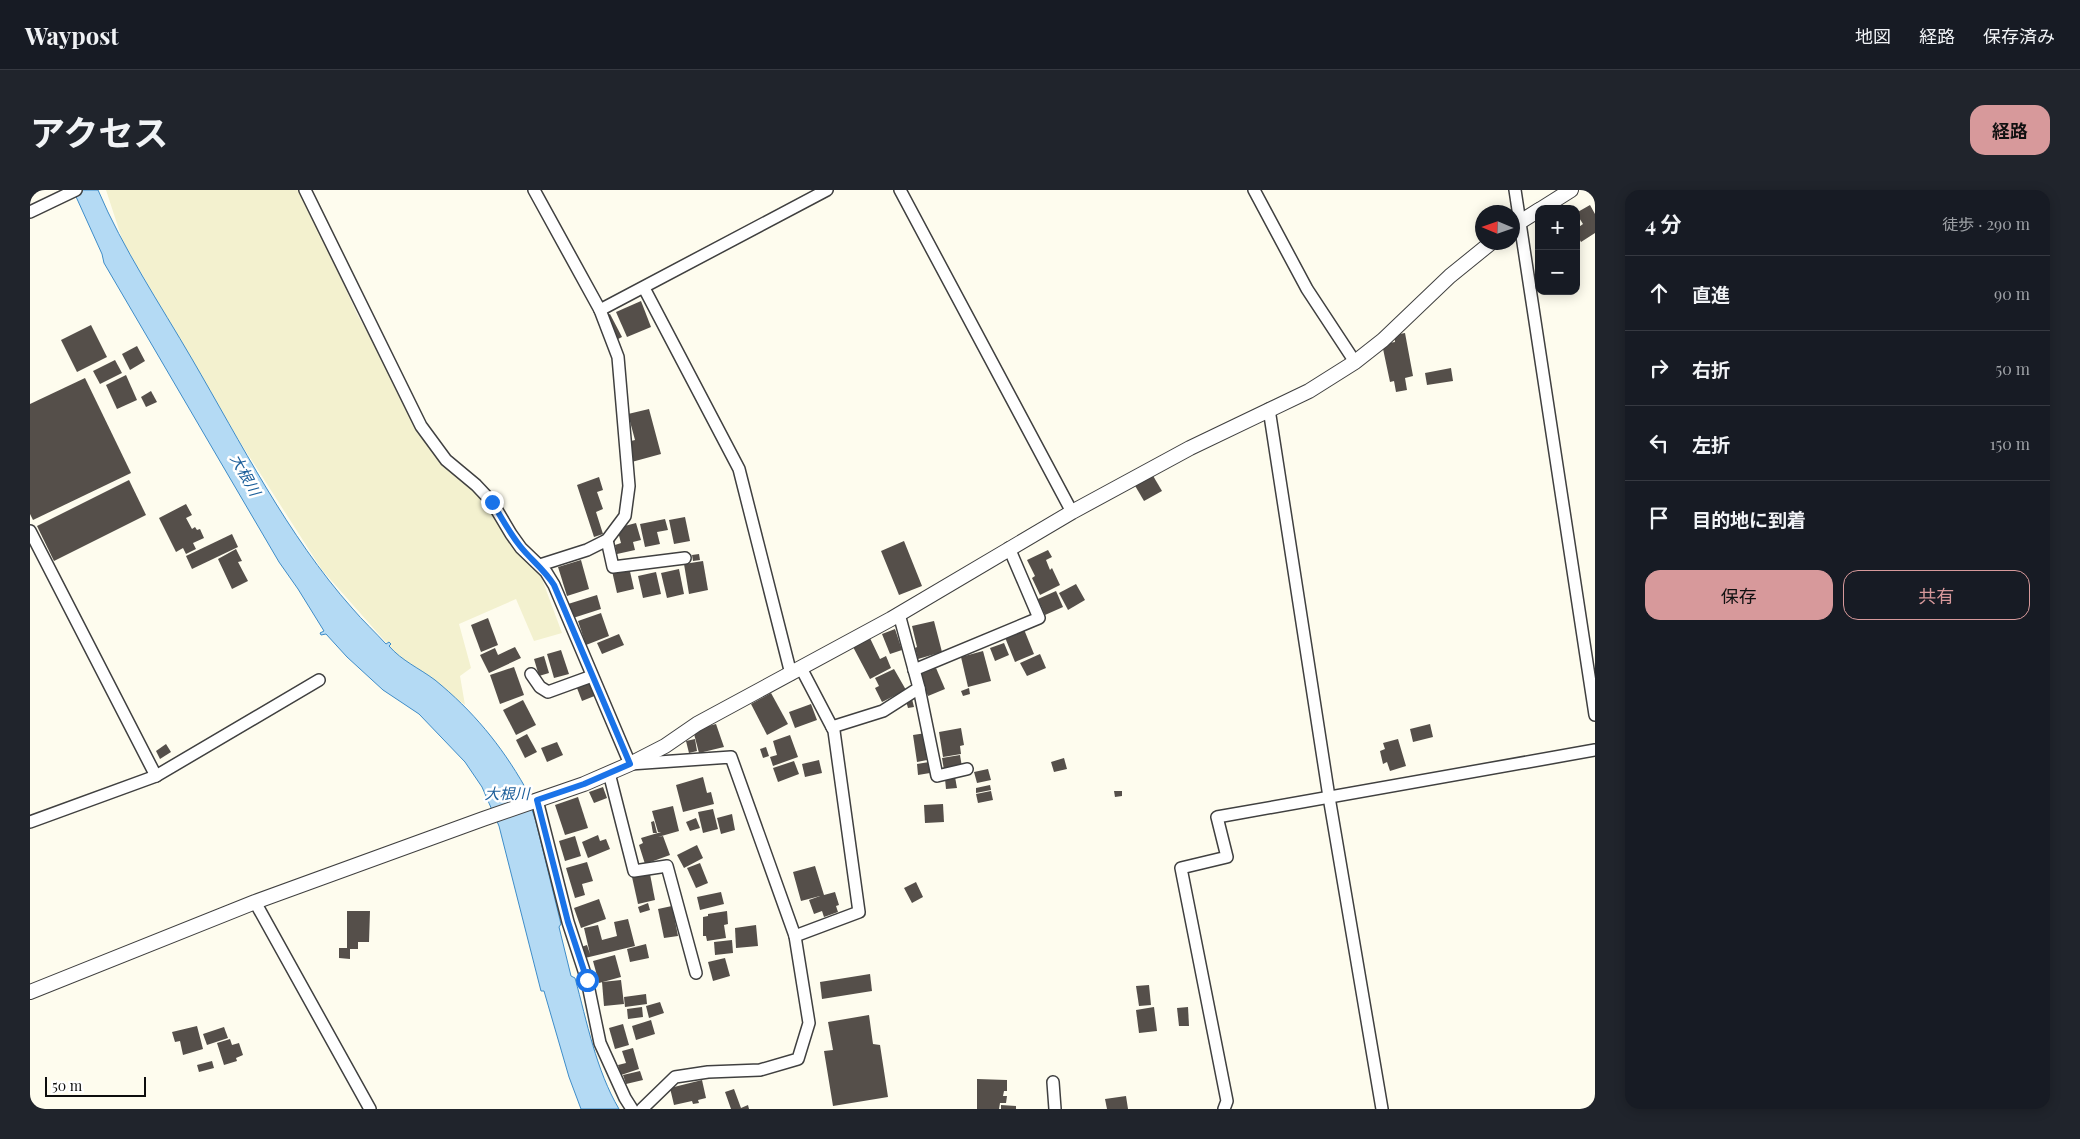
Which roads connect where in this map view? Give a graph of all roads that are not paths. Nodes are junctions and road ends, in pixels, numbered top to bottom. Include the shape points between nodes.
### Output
1 (76, 190) edge
2 (305, 190) edge
3 (534, 190) edge
4 (827, 190) edge
5 (900, 190) edge
6 (1254, 190) edge
7 (1515, 190) edge
8 (1571, 190) edge
9 (1515, 205) edge
10 (1548, 205) edge
11 (30, 212) edge
12 (1535, 213) edge
13 (1520, 222) edge
14 (1482, 250) edge
15 (1520, 250) edge
16 (644, 288) junction
17 (600, 310) junction
18 (1354, 362) junction
19 (1269, 409) junction
20 (1072, 512) junction
21 (30, 531) edge
22 (607, 540) junction
23 (1009, 548) junction
24 (685, 558) dead end
25 (540, 565) junction
26 (898, 614) junction
27 (914, 670) junction
28 (796, 671) junction
29 (532, 674) dead end
30 (592, 676) junction
31 (319, 680) dead end
32 (919, 688) junction
33 (1595, 714) edge
34 (832, 727) junction
35 (1595, 750) edge
36 (630, 764) junction
37 (967, 769) dead end
38 (609, 774) junction
39 (156, 776) junction
40 (1329, 797) junction
41 (537, 800) junction
42 (30, 822) edge
43 (255, 902) junction
44 (795, 936) junction
45 (696, 973) dead end
46 (30, 992) edge
47 (1053, 1082) dead end
48 (370, 1109) edge
49 (632, 1109) edge
50 (642, 1109) edge
51 (1054, 1109) edge
52 (1224, 1109) edge
53 (1382, 1109) edge

1 - 11 street
2 - 25 street via 421,426 446,460 492,502 521,548
3 - 17 street
4 - 16 street
5 - 20 street
6 - 18 street via 1307,289
7 - 9 street
8 - 10 street
12 - 13 street
14 - 18 street via 1383,340
15 - 33 street
16 - 17 street
16 - 28 street via 739,469
17 - 22 street via 618,357 629,486 625,516
18 - 19 street via 1309,390
19 - 20 street
19 - 40 street
20 - 23 street
21 - 39 street
22 - 24 street via 613,567
22 - 25 street
23 - 26 street
23 - 27 street via 1039,618
25 - 30 street via 554,585
26 - 27 street
26 - 28 street
27 - 32 street
28 - 34 street
28 - 36 street
29 - 30 street via 540,687 548,692
30 - 36 street
31 - 39 street
32 - 34 street via 883,711
32 - 37 street via 937,776
34 - 44 street via 860,912
35 - 40 street
36 - 38 street
36 - 44 street via 731,757
38 - 41 street
38 - 45 street via 634,871 667,866
39 - 42 street
40 - 52 street via 1217,817 1227,857 1181,868 1226,1101
40 - 53 street
41 - 43 street
41 - 49 street via 568,922 587,980 600,1043
43 - 46 street
43 - 48 street
44 - 50 street via 809,1023 798,1060 760,1070 675,1077
47 - 51 street

